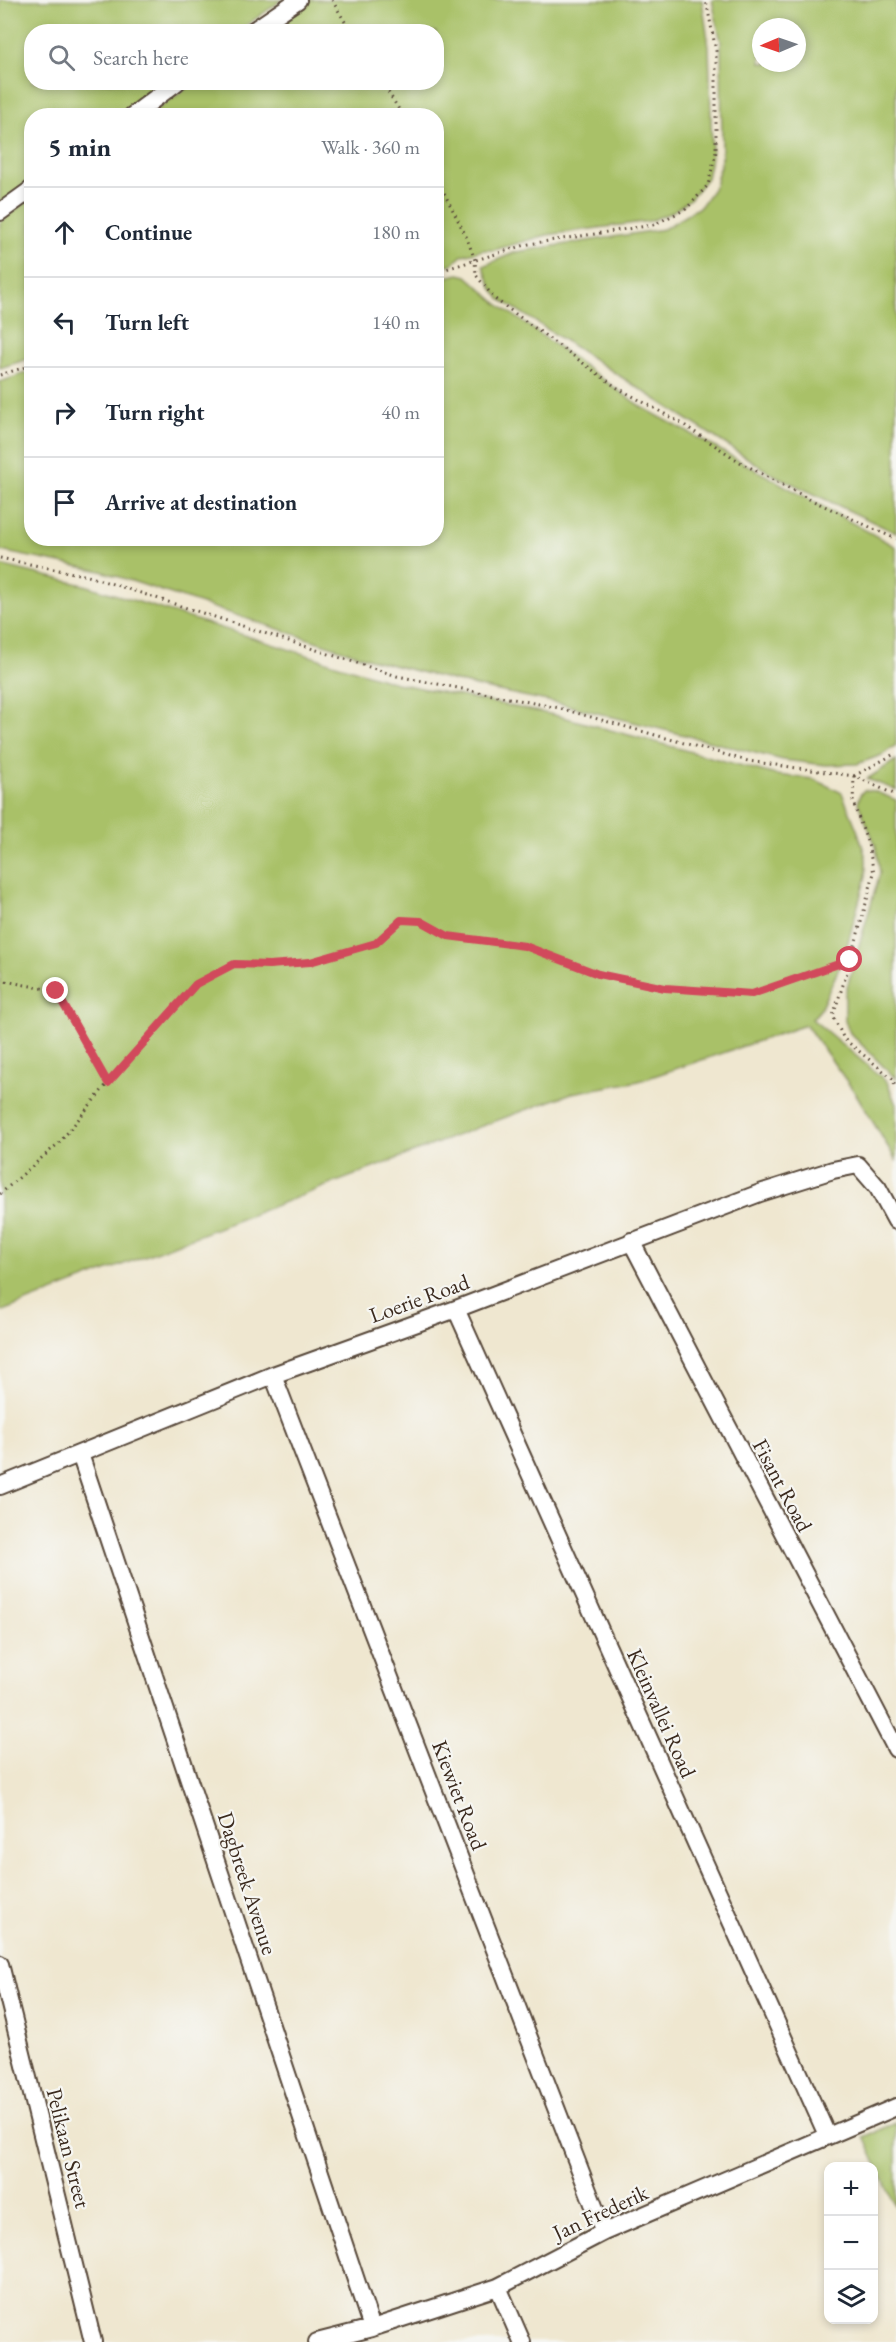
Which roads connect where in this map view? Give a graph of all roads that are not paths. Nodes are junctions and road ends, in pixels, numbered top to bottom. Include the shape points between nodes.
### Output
1 (298, 0) edge
2 (263, 24) edge
3 (166, 90) edge
4 (143, 108) edge
5 (24, 195) edge
6 (0, 212) edge
7 (896, 1221) edge
8 (631, 1241) junction
9 (456, 1309) junction
10 (273, 1375) junction
11 (80, 1454) junction
12 (0, 1486) edge
13 (896, 1749) edge
14 (0, 1964) edge
15 (896, 2107) edge
16 (827, 2135) junction
17 (604, 2232) junction
18 (498, 2287) junction
19 (372, 2328) junction
20 (93, 2342) edge
21 (317, 2342) edge
22 (522, 2342) edge

1 - 2 street
3 - 4 street
5 - 6 street
7 - 8 street, Loerie Road via 878,1188 858,1165 760,1192
8 - 9 street, Loerie Road
8 - 13 street, Fisant Road
9 - 10 street, Loerie Road
9 - 16 street, Kleinvallei Road
10 - 11 street, Loerie Road
10 - 17 street, Kiewiet Road
11 - 12 street, Loerie Road
11 - 19 street, Dagbreek Avenue
14 - 20 street, Pelikaan Street
15 - 16 street, Jan Frederik
16 - 17 street, Jan Frederik
17 - 18 street, Jan Frederik
18 - 19 street, Jan Frederik
18 - 22 street
19 - 21 street, Jan Frederik

